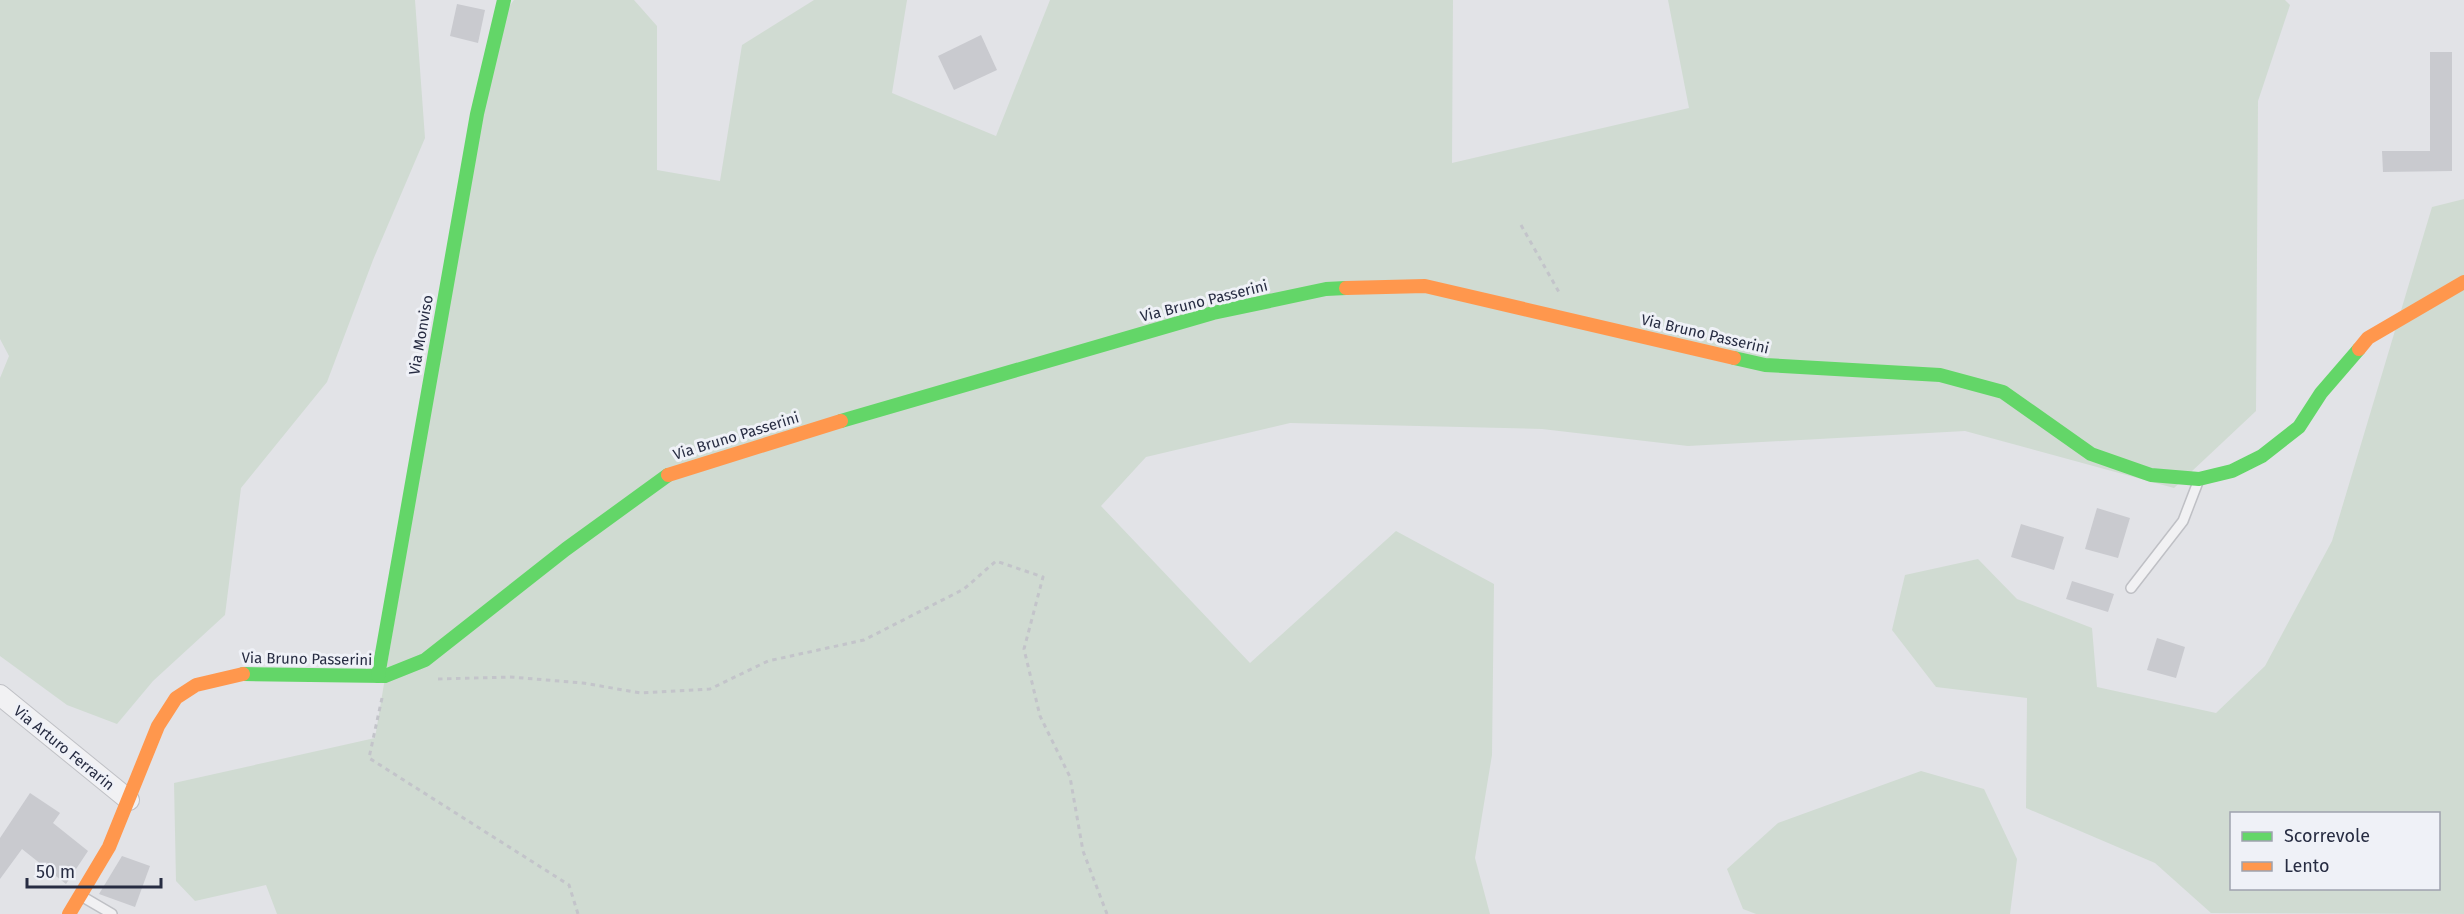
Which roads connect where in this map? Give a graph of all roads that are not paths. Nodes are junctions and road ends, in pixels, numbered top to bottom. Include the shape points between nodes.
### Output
1 (504, 0) edge
2 (2464, 282) edge
3 (2199, 479) junction
4 (2131, 588) dead end
5 (378, 676) junction
6 (0, 695) edge
7 (129, 800) junction
8 (82, 896) junction
9 (69, 914) edge
10 (112, 914) edge

1 - 5 street, Via Monviso via 477,114
2 - 3 street, Via Bruno Passerini via 2368,338 2321,393 2299,427 2262,456 2232,471
3 - 4 lane via 2183,521
3 - 5 street, Via Bruno Passerini via 2151,475 2091,454 2003,392 1940,375 1765,365 1425,286 1326,289 1213,313 669,474 425,660
5 - 7 street, Via Bruno Passerini via 259,672 229,675 196,685 176,698 158,726
6 - 7 street, Via Arturo Ferrarin
7 - 8 street, Via Bruno Passerini
8 - 9 street, Via Bruno Passerini
8 - 10 lane

